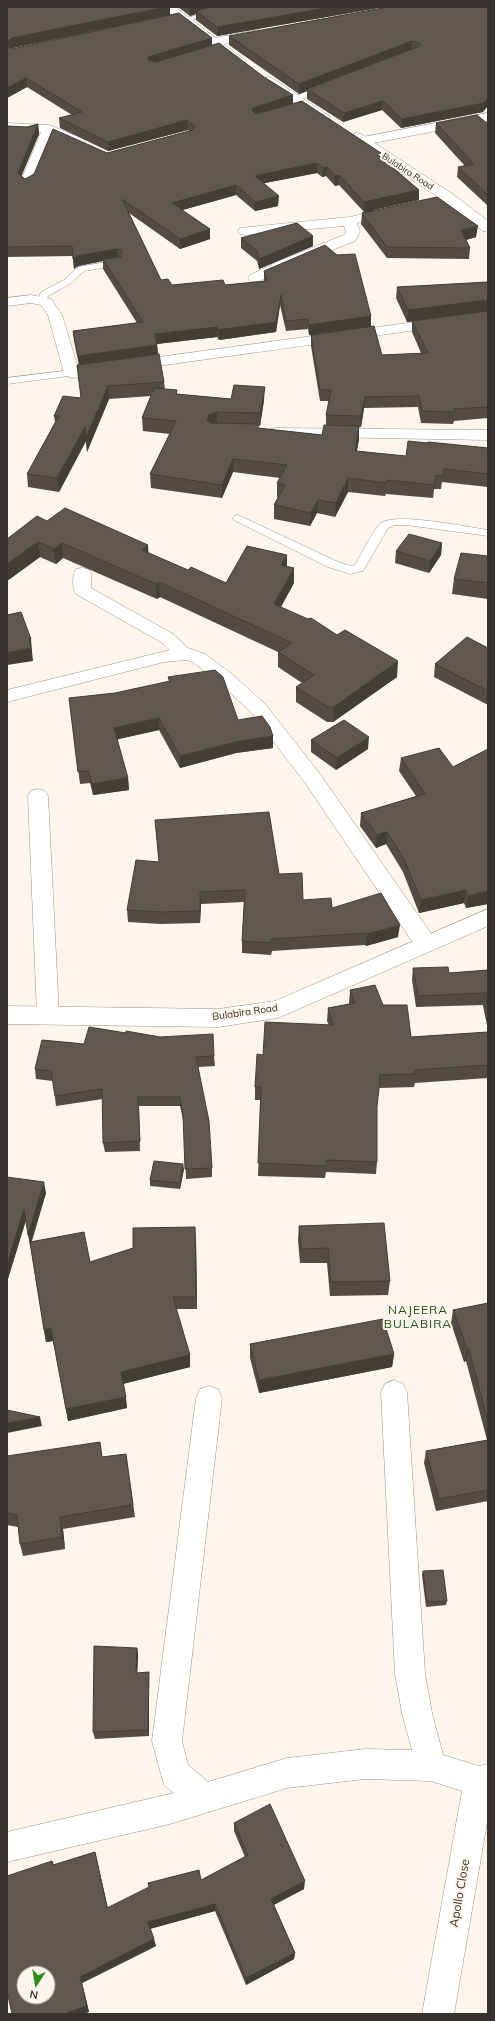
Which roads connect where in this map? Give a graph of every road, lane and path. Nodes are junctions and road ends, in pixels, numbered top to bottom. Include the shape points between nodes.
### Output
1 (168, 7) edge
2 (232, 7) edge
3 (184, 19) junction
4 (167, 20) edge
5 (268, 32) edge
6 (217, 46) junction
7 (335, 83) edge
8 (294, 104) junction
9 (488, 117) edge
10 (7, 127) edge
11 (49, 129) junction
12 (363, 141) junction
13 (91, 149) edge
14 (27, 183) edge
15 (449, 198) junction
16 (434, 201) edge
17 (403, 209) edge
18 (350, 221) junction
19 (488, 228) edge
20 (245, 231) dead end
21 (118, 263) edge
22 (255, 278) dead end
23 (42, 301) junction
24 (7, 302) edge
25 (488, 316) edge
26 (72, 373) junction
27 (7, 381) edge
28 (257, 433) edge
29 (488, 435) edge
30 (238, 518) dead end
31 (488, 533) edge
32 (82, 574) dead end
33 (179, 654) junction
34 (7, 696) edge
35 (38, 796) dead end
36 (488, 916) edge
37 (426, 944) junction
38 (7, 1014) edge
39 (48, 1015) junction
40 (394, 1392) dead end
41 (209, 1398) dead end
42 (431, 1766) junction
43 (483, 1780) edge
44 (204, 1798) junction
45 (7, 1847) edge
46 (438, 2014) edge

1 - 3 street, Bulabira Road
2 - 3 lane
3 - 4 street
3 - 6 street, Bulabira Road
5 - 6 street
6 - 8 street, Bulabira Road
7 - 8 lane
8 - 12 street, Bulabira Road via 306,105
9 - 12 street
10 - 11 street
11 - 13 street
11 - 14 street
12 - 15 street, Bulabira Road
15 - 16 street
15 - 19 street, Bulabira Road
17 - 18 street
18 - 20 street
18 - 22 street via 353,232 350,238
21 - 23 lane via 81,269 67,282 44,294
23 - 24 street via 31,299
23 - 26 street via 46,302 55,315
25 - 26 street
26 - 27 lane
28 - 29 street
30 - 31 lane via 332,564 350,570 359,568 384,526 393,522
32 - 33 street via 82,590 167,638 179,648
33 - 34 street via 156,657
33 - 37 street via 199,658 258,708 313,779
35 - 39 street
36 - 37 street, Bulabira Road
37 - 39 street, Bulabira Road via 278,1009 218,1018
38 - 39 street, Bulabira Road
40 - 42 street via 410,1674
41 - 44 street via 167,1741 175,1774
42 - 43 street
42 - 44 street via 365,1764 287,1773
43 - 46 street, Apollo Close
44 - 45 street

